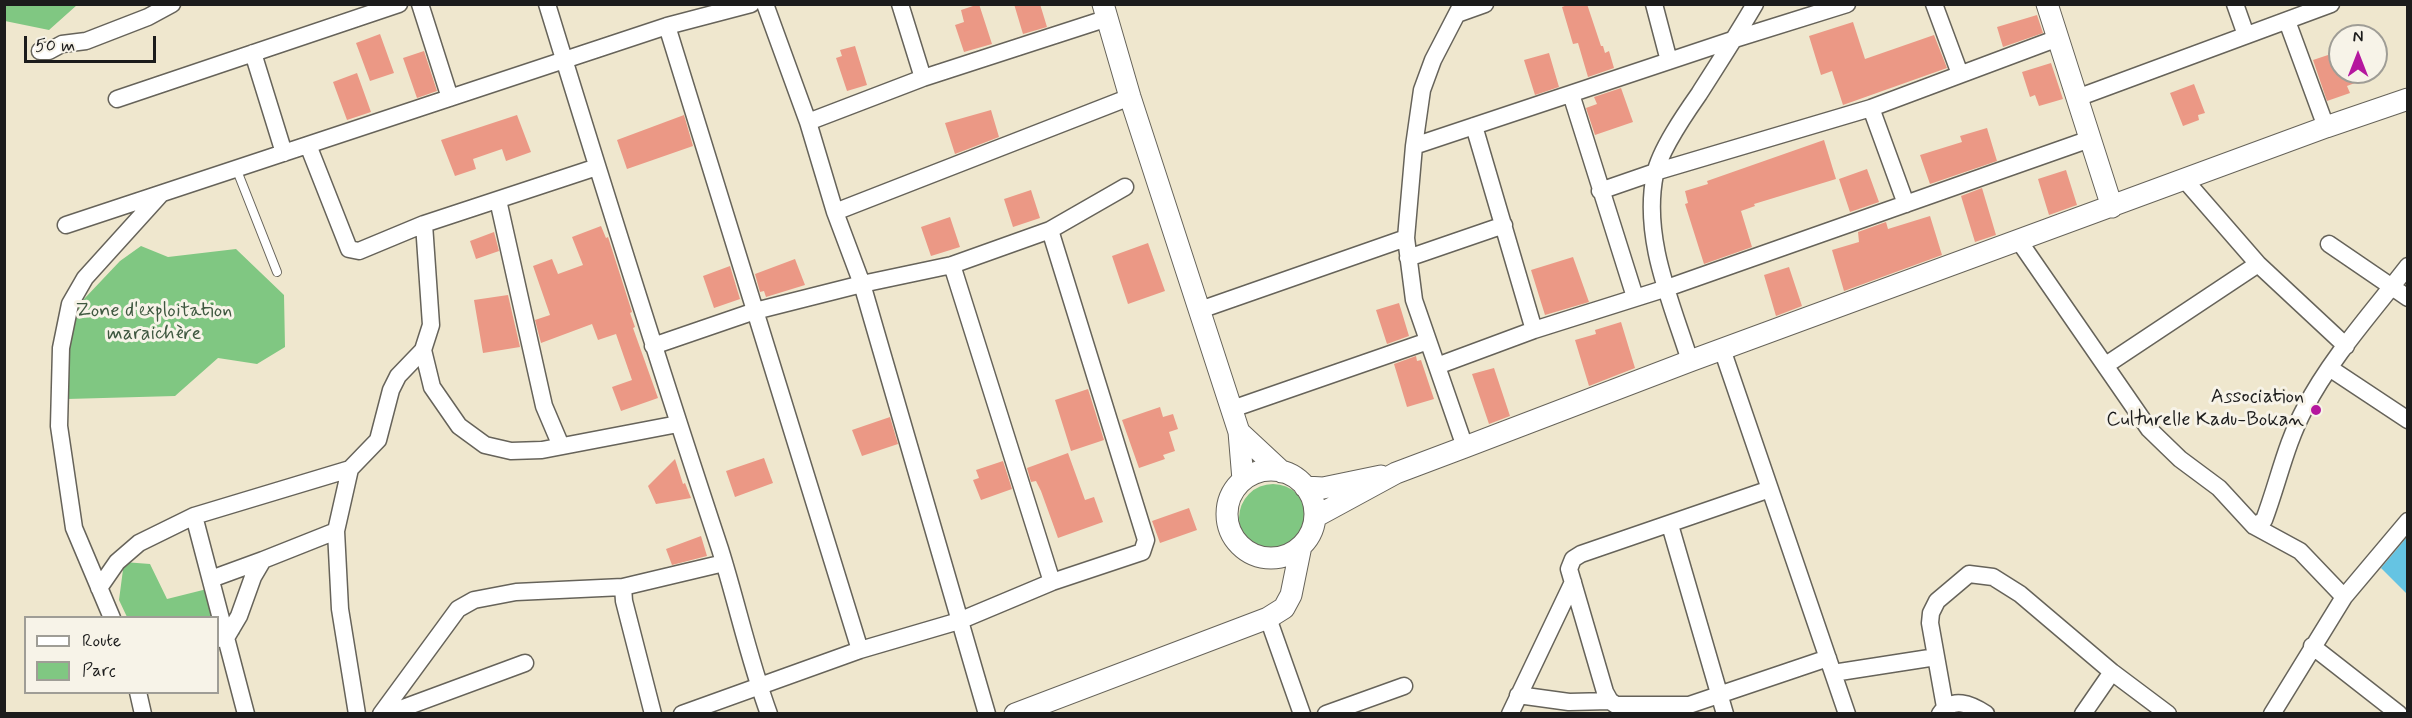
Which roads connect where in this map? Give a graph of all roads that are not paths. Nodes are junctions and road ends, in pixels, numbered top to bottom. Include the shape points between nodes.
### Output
1 (172, 4) edge
2 (399, 4) edge
3 (420, 4) edge
4 (547, 4) edge
5 (751, 4) edge
6 (765, 4) edge
7 (900, 4) edge
8 (1485, 4) edge
9 (1654, 4) edge
10 (1755, 4) edge
11 (1847, 4) edge
12 (1934, 4) edge
13 (2047, 4) edge
14 (2235, 4) edge
15 (2331, 4) edge
16 (1460, 9) edge
17 (1106, 11) edge
18 (2287, 21) junction
19 (667, 26) junction
20 (2246, 35) junction
21 (2058, 38) junction
22 (1735, 39) junction
23 (40, 51) dead end
24 (253, 54) junction
25 (564, 60) junction
26 (1669, 61) junction
27 (1959, 74) junction
28 (923, 78) junction
29 (1571, 94) junction
30 (1130, 97) junction
31 (450, 98) junction
32 (2077, 98) junction
33 (117, 99) dead end
34 (2408, 99) edge
35 (1871, 108) junction
36 (808, 122) junction
37 (1474, 126) junction
38 (2326, 126) junction
39 (2090, 139) junction
40 (308, 145) junction
41 (1414, 146) junction
42 (284, 153) junction
43 (597, 167) junction
44 (236, 168) junction
45 (1655, 172) junction
46 (2184, 179) junction
47 (1125, 187) dead end
48 (1600, 191) junction
49 (162, 193) junction
50 (498, 200) junction
51 (1906, 204) junction
52 (2112, 207) junction
53 (835, 212) junction
54 (424, 224) junction
55 (66, 225) dead end
56 (1504, 225) junction
57 (1050, 230) junction
58 (1406, 238) junction
59 (2019, 241) junction
60 (2329, 244) dead end
61 (1408, 258) junction
62 (2258, 264) junction
63 (952, 265) junction
64 (2408, 267) edge
65 (277, 272) dead end
66 (862, 284) junction
67 (2391, 287) junction
68 (1667, 288) junction
69 (1635, 297) junction
70 (2408, 298) edge
71 (1200, 310) junction
72 (755, 311) junction
73 (1534, 330) junction
74 (1428, 341) junction
75 (653, 346) junction
76 (2346, 346) junction
77 (1722, 349) junction
78 (423, 350) junction
79 (1690, 361) junction
80 (2106, 365) junction
81 (1437, 366) junction
82 (2331, 369) junction
83 (1232, 409) junction
84 (2408, 420) edge
85 (678, 424) junction
86 (1239, 432) junction
87 (561, 446) junction
88 (1465, 447) junction
89 (350, 469) junction
90 (1282, 472) junction
91 (1396, 473) junction
92 (1243, 480) junction
93 (1305, 487) junction
94 (1770, 489) junction
95 (194, 516) junction
96 (1315, 517) junction
97 (2408, 521) edge
98 (1670, 525) junction
99 (2254, 526) junction
100 (336, 531) junction
101 (1301, 546) junction
102 (1268, 558) junction
103 (263, 560) junction
104 (724, 563) junction
105 (211, 579) junction
106 (1052, 582) junction
107 (1573, 582) junction
108 (623, 587) junction
109 (99, 588) junction
110 (1291, 596) junction
111 (2344, 597) junction
112 (111, 616) edge
113 (218, 616) edge
114 (1268, 618) junction
115 (959, 621) junction
116 (219, 623) edge
117 (222, 639) edge
118 (2312, 646) junction
119 (860, 650) junction
120 (1936, 657) junction
121 (525, 663) dead end
122 (1830, 666) junction
123 (2112, 672) junction
124 (759, 686) junction
125 (1404, 686) dead end
126 (138, 694) edge
127 (1518, 695) junction
128 (1719, 696) junction
129 (1613, 703) junction
130 (1942, 710) edge
131 (143, 714) edge
132 (246, 714) edge
133 (357, 714) edge
134 (381, 714) edge
135 (387, 714) edge
136 (653, 714) edge
137 (682, 714) edge
138 (769, 714) edge
139 (987, 714) edge
140 (1016, 714) edge
141 (1302, 714) edge
142 (1326, 714) edge
143 (1510, 714) edge
144 (1635, 714) edge
145 (1725, 714) edge
146 (1847, 714) edge
147 (1986, 714) edge
148 (2083, 714) edge
149 (2168, 714) edge
150 (2272, 714) edge
151 (2399, 714) edge

1 - 23 street via 86,41
2 - 24 street
3 - 31 street
4 - 25 street
5 - 19 street
6 - 36 street
7 - 28 street
8 - 16 street
9 - 26 street
10 - 22 street
11 - 22 street
12 - 27 street
13 - 21 street
14 - 20 street
15 - 18 street
16 - 41 street via 1422,90
17 - 28 street
17 - 30 street
18 - 20 street
18 - 38 street
19 - 25 street
19 - 72 street
20 - 32 street
21 - 27 street
21 - 32 street
22 - 26 street
22 - 45 street via 1673,133
24 - 33 street
24 - 42 street
25 - 31 street
25 - 43 street
26 - 29 street
27 - 35 street
28 - 36 street
29 - 37 street
29 - 48 street
30 - 53 street
30 - 71 street
31 - 40 street
32 - 39 street
34 - 38 street
35 - 45 street
35 - 51 street
36 - 53 street
37 - 41 street
37 - 56 street
38 - 46 street
39 - 51 street
39 - 52 street
40 - 42 street
40 - 54 street via 349,249 359,251
41 - 58 street
42 - 44 street
43 - 50 street
43 - 75 street
44 - 49 street
44 - 65 lane
45 - 48 street
45 - 68 street via 1655,246
46 - 52 street
46 - 62 street
47 - 57 street
48 - 69 street
49 - 55 street
49 - 109 street via 85,278 70,304 61,348 59,426 74,528
50 - 54 street
50 - 87 street via 544,406
51 - 68 street
52 - 59 street
53 - 66 street
54 - 78 street via 430,325
56 - 61 street
56 - 73 street
57 - 63 street
57 - 106 street via 1146,540 1142,552
58 - 61 street
58 - 71 street
59 - 77 street
59 - 80 street
60 - 67 street
61 - 74 street via 1414,300
62 - 76 street
62 - 80 street
63 - 66 street
63 - 106 street
64 - 67 street
66 - 72 street
66 - 115 street
67 - 70 street
67 - 76 street
68 - 69 street
68 - 79 street
69 - 73 street
71 - 83 street
72 - 75 street
72 - 119 street
73 - 81 street
74 - 81 street
74 - 83 street
75 - 85 street
76 - 82 street
77 - 79 street
77 - 94 street
78 - 87 street via 432,387 459,426 485,445 511,452
78 - 89 street via 398,376 391,390 378,440
79 - 88 street
80 - 99 street via 2149,429 2219,488
81 - 88 street
82 - 84 street
82 - 99 street via 2305,408 2264,520
83 - 86 street
85 - 87 street
85 - 104 street
86 - 90 street
86 - 92 street
88 - 91 street
89 - 95 street
89 - 100 street
90 - 92 street via 1255,473
90 - 93 street
91 - 93 street via 1323,488
91 - 96 street
92 - 102 street via 1230,499 1229,529 1245,550
93 - 96 street via 1313,501
94 - 98 street
94 - 122 street
95 - 105 street
95 - 109 street via 139,543 117,562
96 - 101 street via 1311,533
97 - 111 street
98 - 107 street via 1581,554 1573,559 1569,569
98 - 128 street
99 - 111 street via 2300,551
100 - 103 street
100 - 133 street via 340,609
101 - 102 street via 1291,553
101 - 110 street
102 - 110 street
103 - 105 street
103 - 117 street via 239,616
104 - 108 street
104 - 124 street
105 - 113 street
106 - 115 street
107 - 127 street
107 - 129 street via 1605,692
108 - 134 street via 516,592 474,600 458,609
108 - 136 street
109 - 112 street
110 - 114 street via 1284,608
111 - 118 street
114 - 140 street
114 - 141 street
115 - 119 street
115 - 139 street
116 - 117 street
117 - 132 street
118 - 150 street
118 - 151 street
119 - 124 street
120 - 122 street
120 - 123 street via 1930,623 1937,601 1969,574 1979,574 2020,594
120 - 130 street
121 - 135 street
122 - 128 street
122 - 146 street
123 - 148 street
123 - 149 street
124 - 137 street
124 - 138 street
125 - 142 street
126 - 131 street
127 - 129 street
127 - 143 street
128 - 129 street via 1689,705
128 - 145 street
129 - 144 street
130 - 147 street via 1953,703 1967,703

